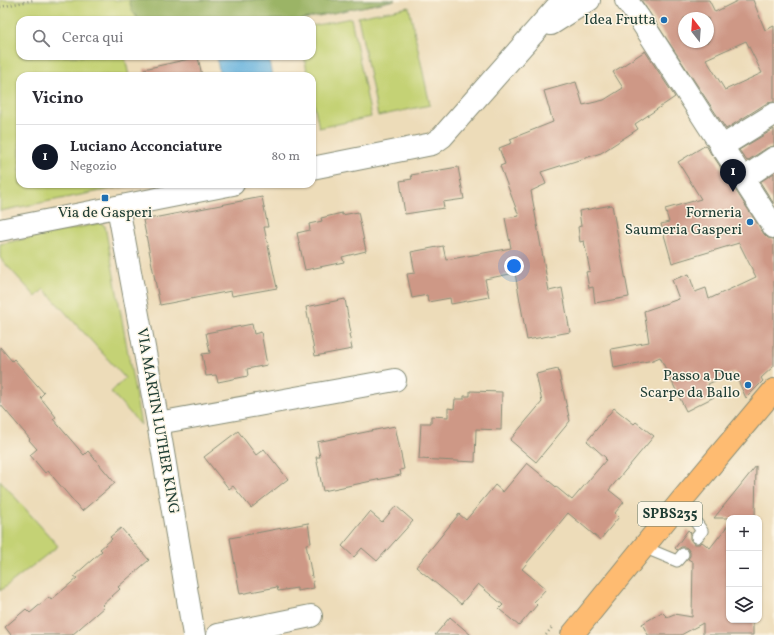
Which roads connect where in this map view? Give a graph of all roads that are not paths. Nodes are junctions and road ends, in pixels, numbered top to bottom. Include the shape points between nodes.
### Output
1 (563, 0) edge
2 (587, 0) edge
3 (626, 0) edge
4 (522, 47) junction
5 (774, 114) edge
6 (721, 147) junction
7 (774, 158) edge
8 (316, 167) edge
9 (743, 179) junction
10 (213, 188) edge
11 (118, 207) junction
12 (774, 227) edge
13 (0, 230) edge
14 (395, 380) dead end
15 (774, 390) edge
16 (158, 423) junction
17 (681, 501) junction
18 (697, 537) dead end
19 (643, 547) junction
20 (683, 554) dead end
21 (311, 616) dead end
22 (194, 635) edge
23 (218, 635) edge
24 (572, 635) edge

1 - 4 street
2 - 4 street via 549,25
3 - 6 street
4 - 8 street via 442,138 432,144
5 - 6 street
6 - 9 street
7 - 9 street
9 - 12 street
10 - 11 street
11 - 13 street
11 - 16 street, VIA MARTIN LUTHER KING
14 - 16 street
15 - 17 main road, SPBS235
16 - 22 street, VIA MARTIN LUTHER KING
17 - 18 lane via 702,531
17 - 19 main road, SPBS235
19 - 20 lane via 677,561
19 - 24 main road, SPBS235
21 - 23 street

